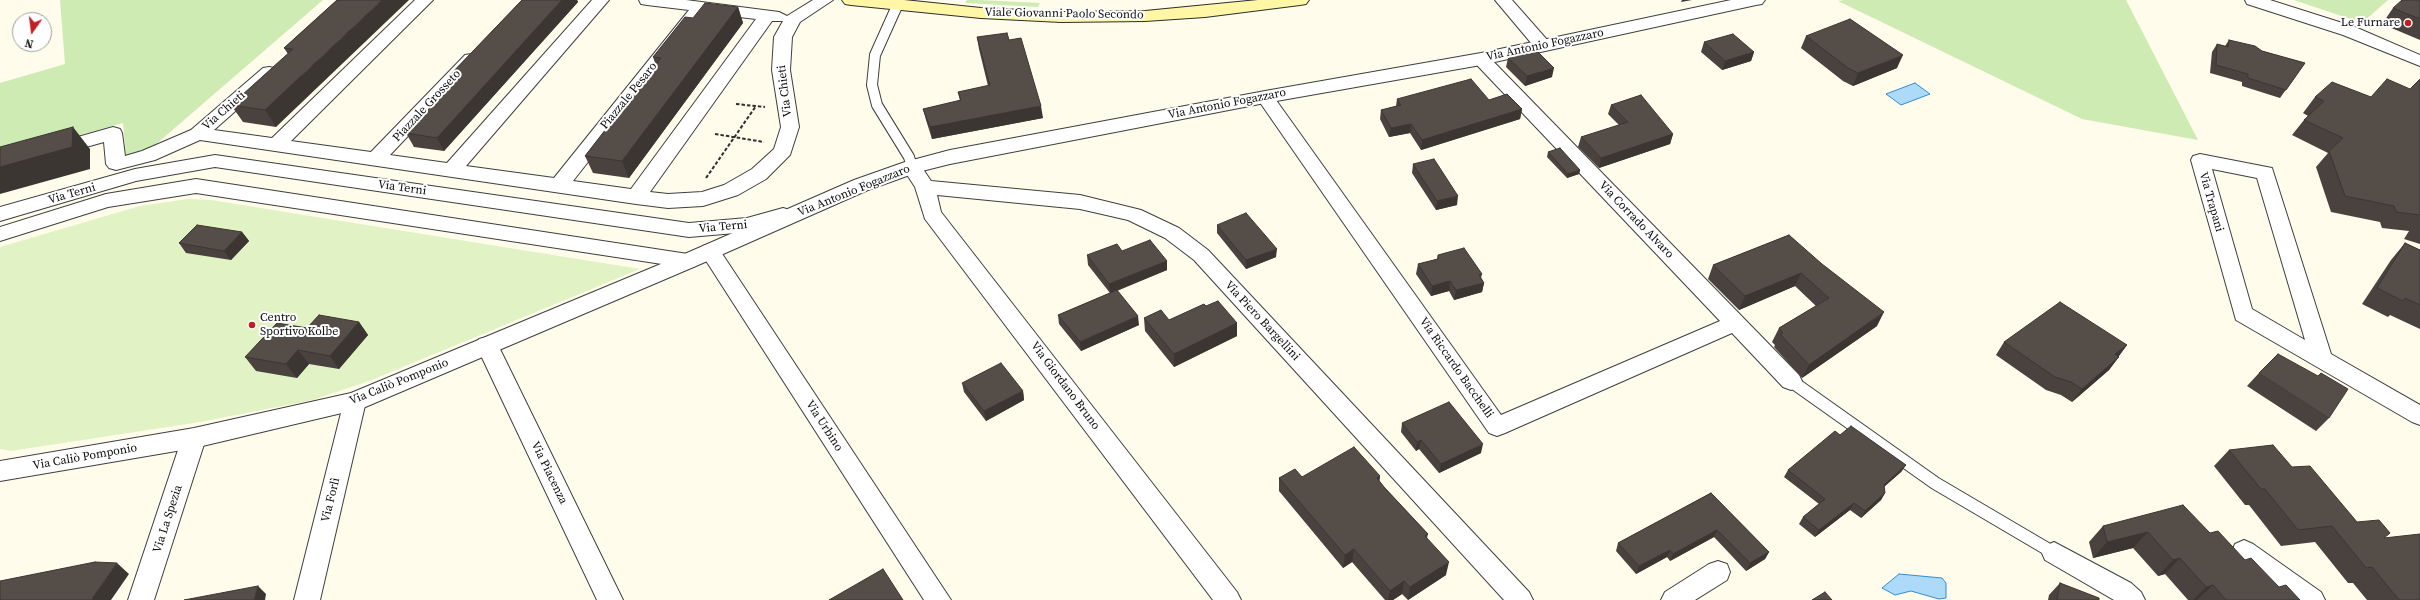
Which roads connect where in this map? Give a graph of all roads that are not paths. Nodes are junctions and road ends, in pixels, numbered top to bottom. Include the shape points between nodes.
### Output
1 (425, 0) edge
2 (601, 0) edge
3 (647, 0) edge
4 (825, 0) edge
5 (851, 0) edge
6 (1300, 0) edge
7 (1503, 0) edge
8 (1756, 0) edge
9 (2253, 0) edge
10 (898, 6) junction
11 (701, 7) junction
12 (767, 16) junction
13 (793, 19) junction
14 (484, 46) edge
15 (1543, 46) junction
16 (1481, 59) junction
17 (2420, 61) edge
18 (280, 62) edge
19 (1265, 97) junction
20 (198, 134) junction
21 (234, 140) junction
22 (275, 146) junction
23 (376, 160) junction
24 (215, 161) junction
25 (0, 165) edge
26 (416, 166) junction
27 (912, 167) junction
28 (451, 171) junction
29 (558, 186) junction
30 (397, 187) junction
31 (925, 187) junction
32 (593, 191) junction
33 (636, 197) junction
34 (807, 209) junction
35 (374, 213) junction
36 (576, 213) junction
37 (0, 214) edge
38 (0, 234) edge
39 (556, 241) junction
40 (710, 251) junction
41 (688, 261) junction
42 (1735, 323) junction
43 (487, 345) junction
44 (2322, 360) junction
45 (1791, 381) joint
46 (355, 401) junction
47 (2420, 416) edge
48 (194, 438) junction
49 (0, 472) edge
50 (2244, 551) dead end
51 (2054, 553) joint
52 (1718, 572) dead end
53 (141, 600) edge
54 (307, 600) edge
55 (610, 600) edge
56 (938, 600) edge
57 (1228, 600) edge
58 (1520, 600) edge
59 (1674, 600) edge
60 (2132, 600) edge
61 (2312, 600) edge

1 - 22 street
2 - 28 street
3 - 11 street
4 - 13 street
5 - 10 main road, Viale Giovanni Paolo Secondo
6 - 10 main road, Viale Giovanni Paolo Secondo via 1205,12 1130,16 1061,17
7 - 15 street
8 - 15 street, Via Antonio Fogazzaro
9 - 17 street via 2349,31
10 - 27 lane via 875,55 872,85 877,105 909,157
11 - 12 street
11 - 29 street, Piazzale Pesaro
12 - 13 street
12 - 33 street
13 - 33 street, Via Chieti via 783,37 781,63 790,127 783,151 759,174 731,190 710,197 668,202
14 - 23 street, Piazzale Grosseto
15 - 16 street, Via Antonio Fogazzaro
16 - 19 street, Via Antonio Fogazzaro
16 - 42 street, Via Corrado Alvaro
18 - 20 street, Via Chieti
19 - 27 street, Via Antonio Fogazzaro via 950,157
19 - 42 street, Via Riccardo Bacchelli via 1497,427
20 - 21 street, Via Chieti
20 - 25 street via 148,156 116,164 113,133
21 - 22 street, Via Chieti
21 - 24 street
22 - 23 street, Via Chieti
23 - 26 street, Via Chieti
24 - 30 street, Via Terni
24 - 37 street, Via Terni via 135,175
26 - 28 street, Via Chieti
26 - 30 street
27 - 31 street, Via Giordano Bruno
27 - 34 street, Via Antonio Fogazzaro via 861,185
28 - 29 street, Via Chieti
29 - 32 street, Via Chieti
30 - 35 street
30 - 36 street, Via Terni
31 - 57 street, Via Giordano Bruno via 932,214
31 - 58 street, Via Piero Bargellini via 1080,202 1134,215 1172,233 1201,255
32 - 33 street, Via Chieti
32 - 36 street
34 - 36 street, Via Terni via 747,225 689,230
34 - 40 street, Via Antonio Fogazzaro
35 - 38 street, Via Terni via 196,186 106,201
35 - 39 street, Via Terni
36 - 39 street
39 - 41 street, Via Terni
40 - 41 street, Via Caliò Pomponio
40 - 56 street, Via Urbino
41 - 43 street, Via Caliò Pomponio
42 - 45 street, Via Corrado Alvaro
43 - 46 street, Via Caliò Pomponio
43 - 55 street, Via Piacenza
44 - 44 street, Via Trapani via 2243,314 2200,160 2265,173
44 - 47 street, Via Trapani
45 - 51 lane via 1934,482
46 - 48 street, Via Caliò Pomponio
46 - 54 street, Via Forlì
48 - 49 street, Via Caliò Pomponio
48 - 53 street, Via La Spezia
50 - 61 street
51 - 60 street via 2122,591
52 - 59 street

